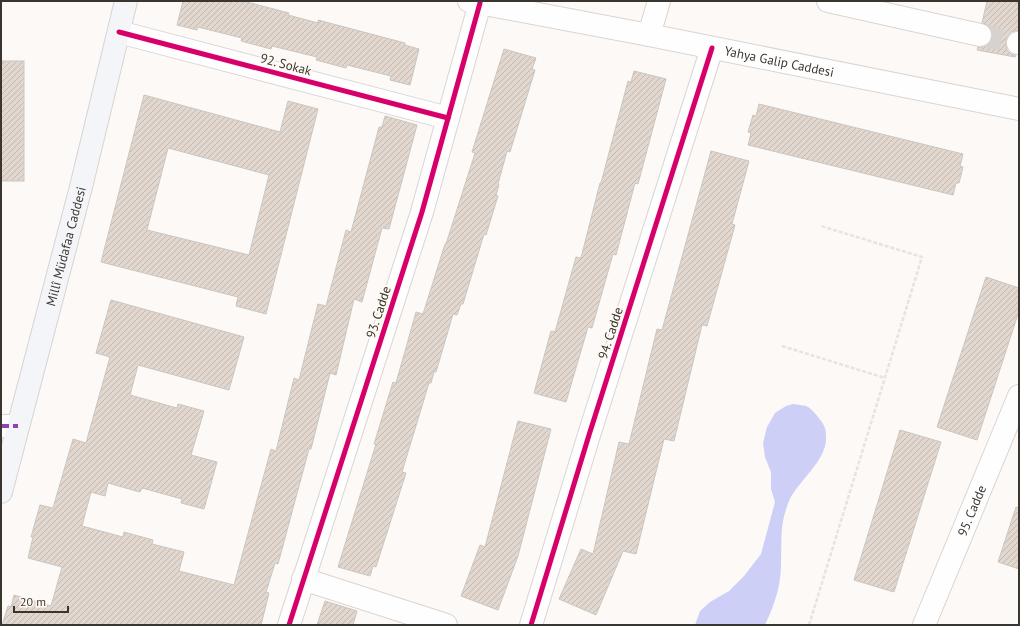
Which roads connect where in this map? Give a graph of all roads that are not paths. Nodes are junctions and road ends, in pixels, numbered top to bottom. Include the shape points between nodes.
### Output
1 (126, 1) edge
2 (659, 1) edge
3 (828, 1) edge
4 (475, 2) edge
5 (119, 32) junction
6 (980, 34) tunnel mouth
7 (649, 35) junction
8 (712, 48) junction
9 (1019, 109) edge
10 (448, 118) junction
11 (1019, 396) edge
12 (10, 426) edge
13 (1, 492) edge
14 (303, 579) junction
15 (289, 625) edge
16 (446, 625) edge
17 (531, 625) edge
18 (924, 625) edge

1 - 5 main road, Millî Müdafaa Caddesi
2 - 7 street
3 - 6 street
4 - 7 street, Yahya Galip Caddesi
4 - 10 street, 93. Cadde
5 - 10 street, 92. Sokak
5 - 12 main road, Millî Müdafaa Caddesi via 79,194
7 - 8 street, Yahya Galip Caddesi
8 - 9 street, Yahya Galip Caddesi
8 - 17 street, 94. Cadde
10 - 14 street, 93. Cadde via 422,212
11 - 18 street, 95. Cadde
12 - 13 main road, Millî Müdafaa Caddesi
14 - 15 street, 93. Cadde
14 - 16 street

